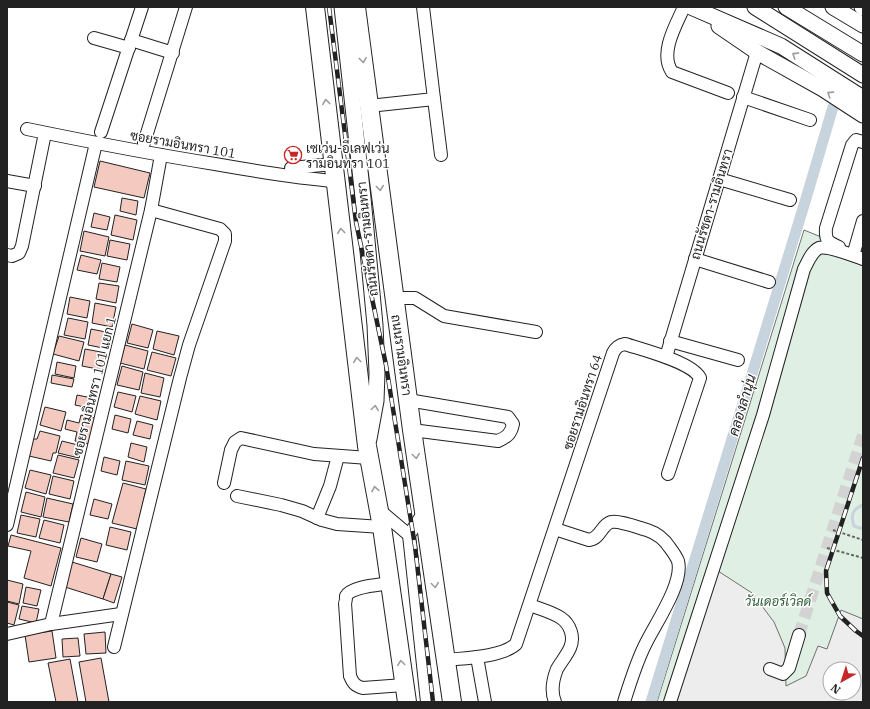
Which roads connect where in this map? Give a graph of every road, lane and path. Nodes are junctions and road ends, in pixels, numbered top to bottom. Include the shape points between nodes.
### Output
1 (142, 7) edge
2 (186, 7) edge
3 (315, 7) edge
4 (342, 7) edge
5 (356, 7) edge
6 (362, 7) edge
7 (423, 7) edge
8 (684, 7) edge
9 (755, 7) edge
10 (786, 7) edge
11 (804, 7) edge
12 (833, 7) edge
13 (696, 10) edge
14 (863, 25) edge
15 (360, 35) junction
16 (94, 38) dead end
17 (863, 42) edge
18 (130, 44) junction
19 (172, 52) junction
20 (757, 52) junction
21 (863, 54) edge
22 (863, 75) edge
23 (728, 93) dead end
24 (743, 97) junction
25 (863, 98) edge
26 (434, 99) junction
27 (369, 106) junction
28 (863, 115) edge
29 (810, 120) dead end
30 (27, 130) dead end
31 (45, 133) junction
32 (99, 138) junction
33 (863, 142) edge
34 (144, 143) dead end
35 (161, 155) junction
36 (441, 156) dead end
37 (291, 168) dead end
38 (334, 172) junction
39 (719, 179) junction
40 (7, 181) edge
41 (35, 186) junction
42 (790, 200) dead end
43 (151, 210) junction
44 (863, 221) edge
45 (7, 255) edge
46 (860, 256) edge
47 (695, 259) junction
48 (769, 282) dead end
49 (394, 298) junction
50 (536, 332) dead end
51 (670, 341) junction
52 (666, 357) junction
53 (738, 360) dead end
54 (408, 400) junction
55 (412, 430) junction
56 (368, 452) junction
57 (338, 456) junction
58 (668, 474) dead end
59 (224, 483) dead end
60 (237, 496) dead end
61 (378, 509) junction
62 (424, 512) junction
63 (317, 518) junction
64 (7, 525) edge
65 (382, 527) junction
66 (555, 529) junction
67 (833, 530) dead end
68 (409, 535) junction
69 (863, 540) edge
70 (827, 548) dead end
71 (863, 558) edge
72 (390, 583) junction
73 (530, 605) junction
74 (121, 614) junction
75 (51, 624) junction
76 (7, 634) edge
77 (799, 636) tunnel mouth
78 (114, 647) dead end
79 (478, 657) junction
80 (446, 660) junction
81 (770, 669) dead end
82 (405, 694) edge
83 (427, 702) edge
84 (452, 702) edge
85 (485, 702) edge
86 (555, 702) edge
87 (624, 702) edge
88 (670, 702) edge

1 - 18 street
2 - 19 street
38 -> 3 highway
56 -> 4 main road, ถนนรัชดา-รามอินทรา via 375,409 377,373 375,325
5 - 15 highway, ถนนรามอินทรา
6 - 15 main road
7 - 26 street
8 - 23 street via 667,50 668,66 672,72
9 - 22 main road
10 - 21 main road
11 - 17 main road
12 - 14 main road
13 - 20 main road
25 -> 13 main road via 781,46
15 -> 27 highway, ถนนรามอินทรา
16 - 18 street
18 - 19 street
18 - 32 street
19 - 34 street
20 - 24 street, ถนนรัชดา-รามอินทรา
28 -> 20 main road
24 - 29 street
24 - 39 street, ถนนรัชดา-รามอินทรา
26 - 27 street
26 - 36 street
27 -> 49 highway, ถนนรามอินทรา
30 - 31 street, ซอยรามอินทรา 101
31 - 32 street, ซอยรามอินทรา 101
31 - 41 street
32 - 35 street, ซอยรามอินทรา 101
32 - 64 street
33 - 46 street via 856,140 852,145 825,237 828,242
35 - 38 street, ซอยรามอินทรา 101 via 318,180
35 - 43 street, ซอยรามอินทรา 101 แยก 1
37 - 38 street
56 -> 38 highway
39 - 42 street
39 - 47 street, ถนนรัชดา-รามอินทรา
40 - 41 street
41 - 45 street via 19,253
43 - 74 street via 220,229 225,234 225,241 189,345
43 - 75 street, ซอยรามอินทรา 101 แยก 1
44 - 46 street
46 - 88 street via 820,248 812,254 804,269 763,415
47 - 48 street
47 - 51 street, ถนนรัชดา-รามอินทรา
49 - 50 street via 415,298 444,316
49 - 54 highway, ถนนรามอินทรา
51 - 52 street, ถนนรัชดา-รามอินทรา
51 - 53 street
52 - 58 street, ซอยรามอินทรา 64 via 693,370 700,378
52 - 66 street, ซอยรามอินทรา 64 via 625,344 615,349
54 - 55 highway, ถนนรามอินทรา
54 - 55 street via 508,417 513,424 508,436 498,442
55 -> 62 highway, ถนนรามอินทรา
56 - 57 street
61 -> 56 highway
57 - 59 street via 299,451 241,438 235,442 231,450
57 - 63 street via 330,486
60 - 63 street via 281,505
61 - 65 highway
61 - 68 street
62 - 68 street
62 -> 80 highway, ถนนรามอินทรา
63 - 65 street via 337,524
65 - 72 highway
66 - 73 street, ซอยรามอินทรา 64
66 - 87 street via 589,540 597,537 608,524 616,522 652,531 668,545 678,562 679,572 675,586 640,656
67 - 69 path
68 - 83 street
70 - 71 path
82 -> 72 highway
72 - 82 street via 359,588 346,596 350,676 358,687
73 - 79 street, ซอยรามอินทรา 64 via 516,644 508,650
73 - 86 street via 562,618 571,631 570,647 555,677
74 - 75 street
74 - 78 street
75 - 76 street
77 - 81 street via 789,668 783,674
79 - 80 street, ซอยรามอินทรา 64
79 - 85 street
80 - 84 highway, ถนนรามอินทรา

